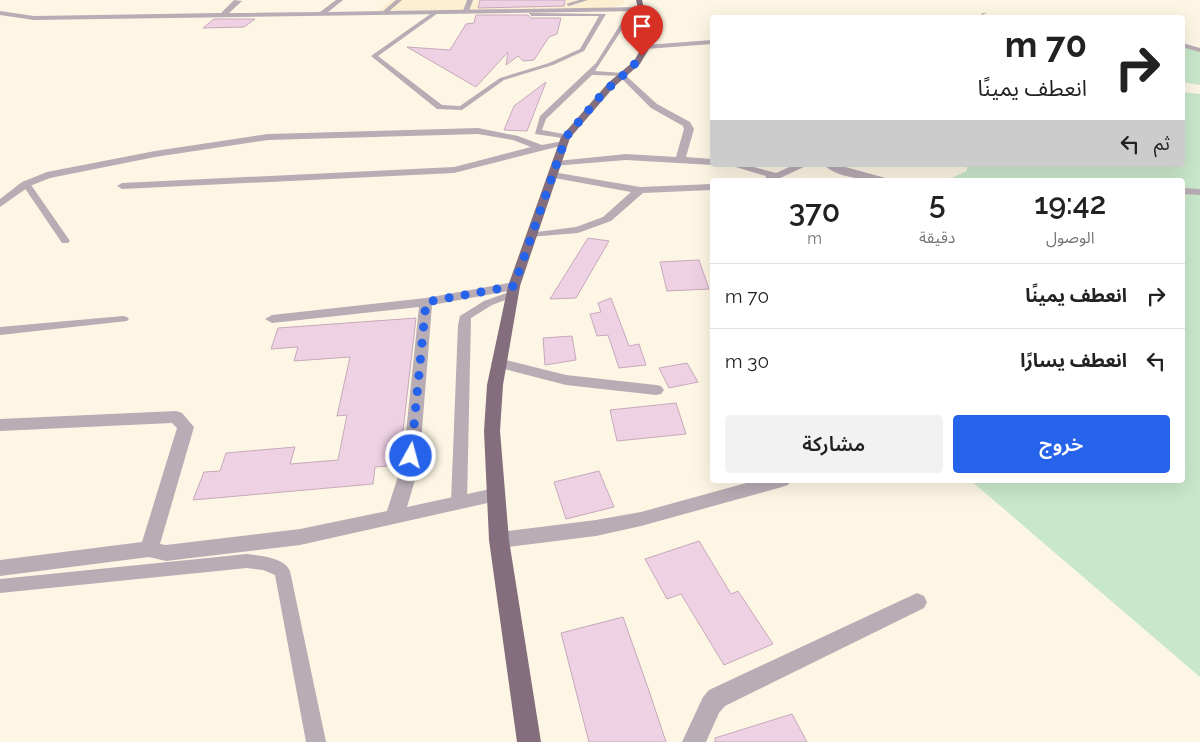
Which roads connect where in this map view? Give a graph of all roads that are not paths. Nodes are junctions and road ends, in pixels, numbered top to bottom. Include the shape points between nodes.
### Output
1 (237, 0) edge
2 (340, 0) edge
3 (399, 0) edge
4 (470, 0) edge
5 (585, 0) edge
6 (569, 5) edge
7 (316, 6) dead end
8 (641, 8) edge
9 (466, 11) junction
10 (436, 12) junction
11 (0, 13) edge
12 (309, 13) junction
13 (322, 13) junction
14 (384, 13) junction
15 (224, 14) junction
16 (531, 14) dead end
17 (710, 42) edge
18 (1185, 46) edge
19 (646, 47) junction
20 (1200, 50) edge
21 (590, 73) junction
22 (623, 75) junction
23 (564, 140) junction
24 (540, 147) junction
25 (680, 160) junction
26 (710, 162) edge
27 (742, 167) edge
28 (798, 167) edge
29 (834, 167) edge
30 (555, 169) junction
31 (778, 176) junction
32 (772, 178) edge
33 (877, 178) edge
34 (26, 184) junction
35 (122, 186) dead end
36 (710, 187) edge
37 (640, 190) junction
38 (1185, 191) edge
39 (1200, 192) edge
40 (0, 204) edge
41 (533, 235) junction
42 (65, 241) dead end
43 (513, 290) junction
44 (426, 302) junction
45 (123, 319) dead end
46 (272, 319) dead end
47 (0, 331) edge
48 (498, 363) junction
49 (656, 390) dead end
50 (0, 425) edge
51 (771, 483) edge
52 (494, 495) junction
53 (459, 502) junction
54 (395, 516) junction
55 (499, 540) junction
56 (149, 549) junction
57 (0, 568) edge
58 (0, 586) edge
59 (917, 602) dead end
60 (527, 741) edge
61 (316, 742) edge
62 (694, 742) edge

1 - 15 street
2 - 13 street
3 - 14 lane
4 - 9 lane
5 - 6 lane
6 - 8 street
6 - 9 street
7 - 12 street
8 - 19 main road
8 - 21 lane via 625,21
9 - 10 street
10 - 14 street
10 - 16 lane via 374,56 440,107 462,108 502,79 551,64 582,50 603,14
11 - 15 street via 34,18
12 - 13 street
12 - 15 street
13 - 14 street
17 - 19 street
18 - 20 street
19 - 22 main road via 637,62
21 - 22 lane
21 - 23 lane via 543,118 538,132
22 - 23 main road via 603,93
22 - 25 street via 654,106 687,124 689,128
23 - 24 street
23 - 30 main road
24 - 34 street via 478,131 295,135 155,154 47,175
24 - 35 street via 454,170
25 - 26 street
25 - 30 street via 626,157
27 - 31 street
28 - 31 street
29 - 33 street
30 - 37 street via 609,186
30 - 41 main road
31 - 32 street
34 - 40 street
34 - 42 lane
36 - 37 street
37 - 41 street via 607,219 578,230
38 - 39 street
41 - 43 main road
43 - 44 street
43 - 48 main road
43 - 53 lane via 466,316
44 - 46 street
44 - 54 street via 409,470
45 - 47 lane
48 - 49 street via 566,380
48 - 52 main road via 492,431
50 - 56 street via 176,417 186,427
51 - 55 street via 641,519
52 - 53 street
52 - 55 main road
53 - 54 street
54 - 56 street via 300,537 166,554
55 - 60 main road
56 - 57 street
58 - 61 lane via 246,561 265,563 282,570
59 - 62 street via 717,698

